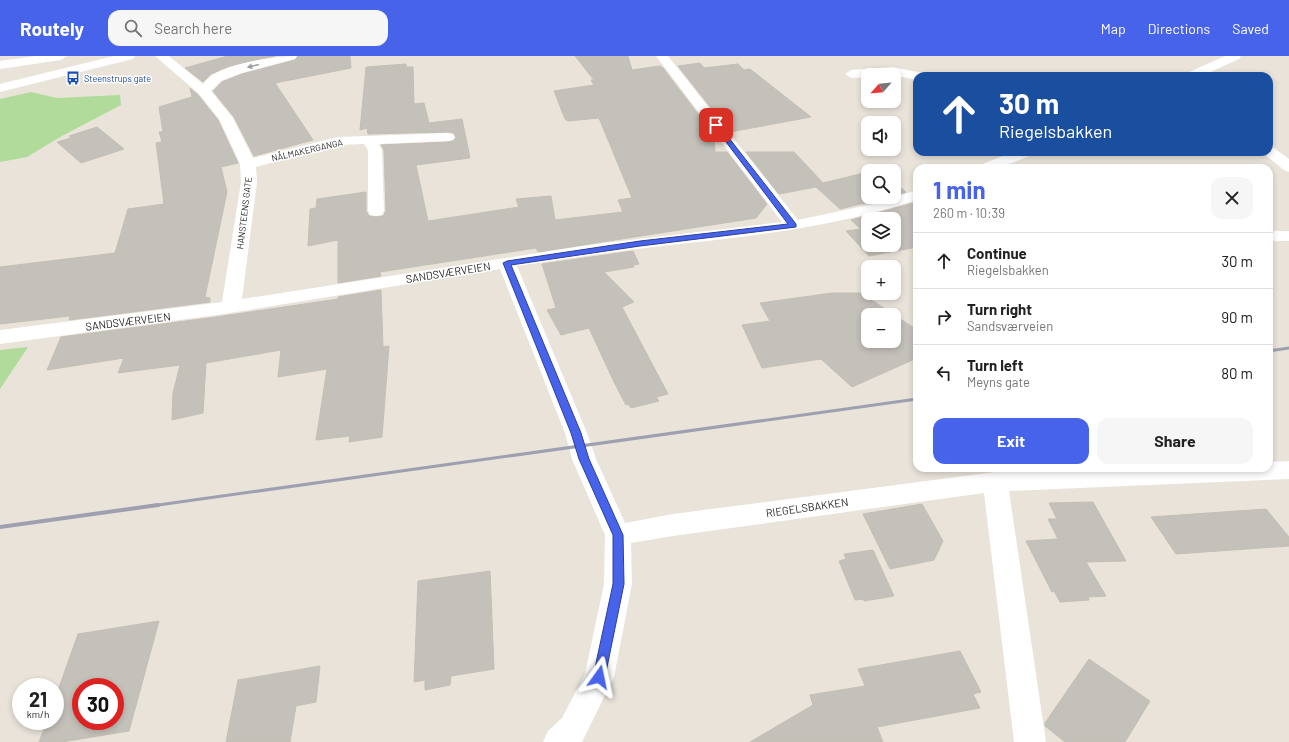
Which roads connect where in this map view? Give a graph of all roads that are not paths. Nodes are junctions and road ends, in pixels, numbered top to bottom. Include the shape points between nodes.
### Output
1 (61, 56) edge
2 (71, 56) edge
3 (129, 56) edge
4 (161, 56) edge
5 (291, 56) edge
6 (662, 56) edge
7 (1235, 56) edge
8 (0, 65) edge
9 (84, 67) junction
10 (1201, 72) edge
11 (852, 74) dead end
12 (913, 75) edge
13 (0, 88) edge
14 (204, 91) junction
15 (448, 137) dead end
16 (367, 140) junction
17 (1273, 151) edge
18 (1289, 153) edge
19 (1273, 154) edge
20 (1007, 156) edge
21 (1011, 156) edge
22 (248, 164) junction
23 (992, 164) edge
24 (1025, 164) edge
25 (1289, 167) edge
26 (913, 196) edge
27 (376, 211) dead end
28 (793, 225) junction
29 (1273, 236) edge
30 (1289, 236) edge
31 (507, 263) junction
32 (231, 306) junction
33 (0, 337) edge
34 (1289, 470) edge
35 (1273, 471) edge
36 (1240, 472) edge
37 (995, 482) junction
38 (618, 535) junction
39 (560, 742) edge
40 (1030, 742) edge

1 - 8 street
2 - 9 street
3 - 9 street
4 - 14 street, HANSTEENS GATE
5 -> 14 street via 216,78
6 - 28 street
7 - 10 street
9 - 13 street
11 - 12 street via 893,71
14 - 22 street, HANSTEENS GATE via 226,118
15 - 16 street, NÅLMAKERGANGA
16 - 22 street, NÅLMAKERGANGA via 338,141
16 - 27 street via 375,150
17 - 18 street
19 - 25 street
20 - 23 street
21 - 24 street
22 - 32 street, HANSTEENS GATE via 249,182
26 - 28 street, SANDSVÆRVEIEN via 853,214
28 - 31 street, SANDSVÆRVEIEN via 618,246
29 - 30 street
31 - 32 street, SANDSVÆRVEIEN
31 - 38 street via 576,433 584,459
32 - 33 street, SANDSVÆRVEIEN
34 - 35 street, RIEGELSBAKKEN
36 - 37 street, RIEGELSBAKKEN
37 - 38 street, RIEGELSBAKKEN via 681,524
37 - 40 street
38 - 39 street via 618,584 599,677 573,729

